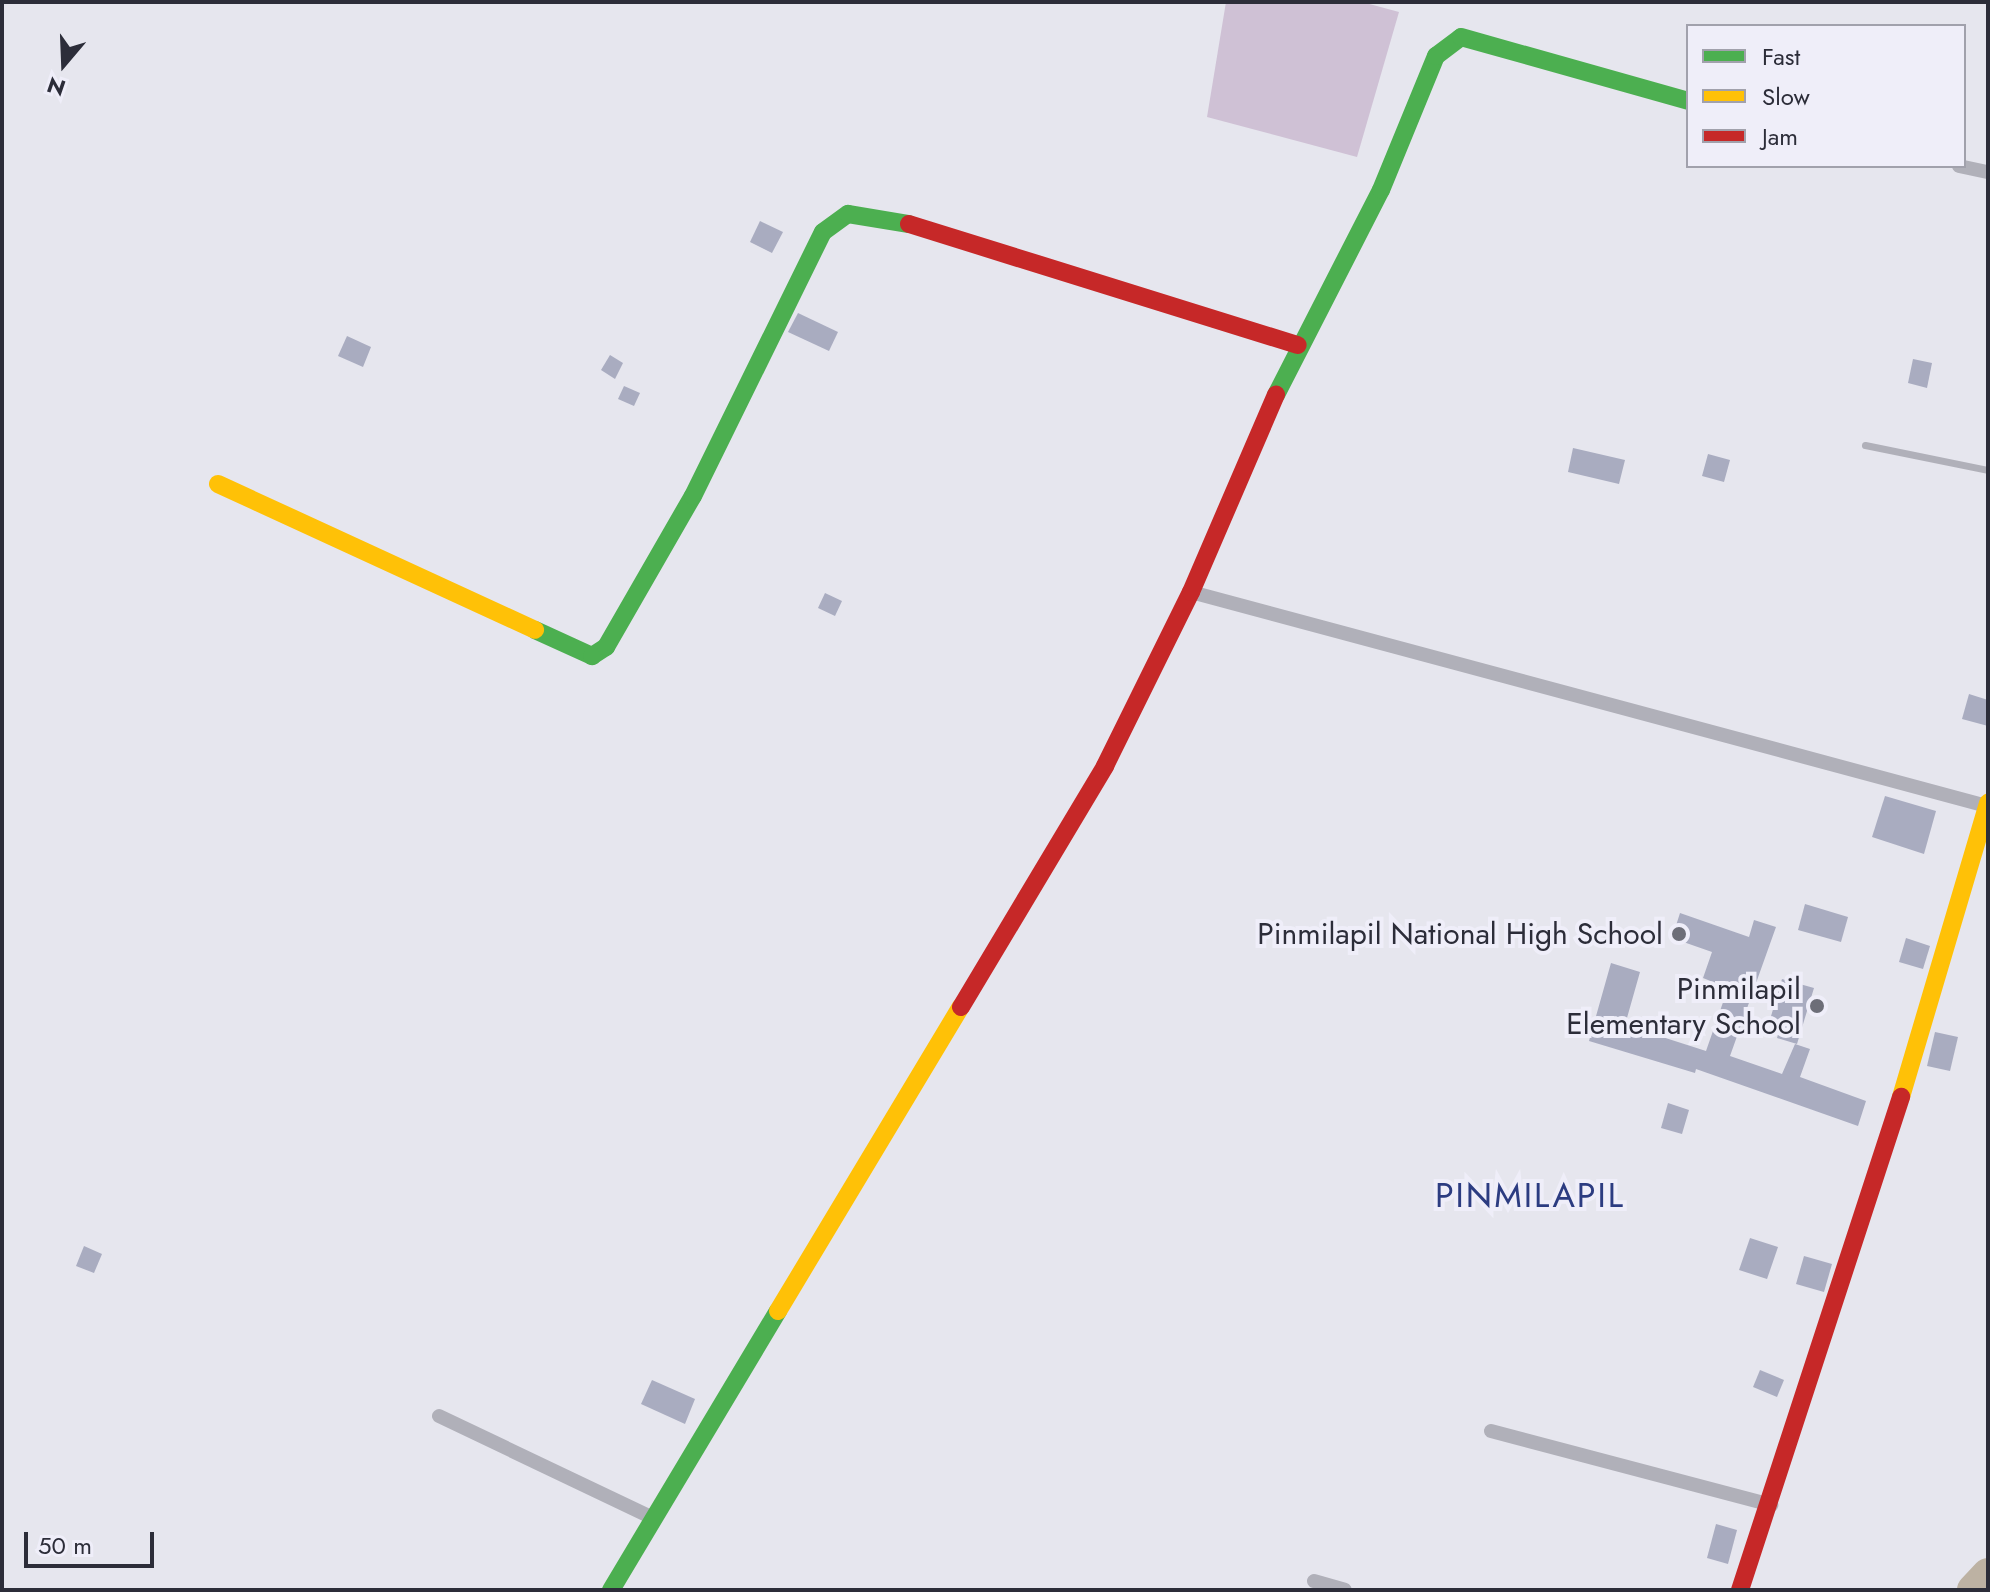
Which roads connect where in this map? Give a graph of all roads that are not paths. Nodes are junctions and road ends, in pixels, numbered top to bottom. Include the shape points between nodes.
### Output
1 (1686, 100) edge
2 (1966, 167) edge
3 (1988, 172) edge
4 (1298, 345) junction
5 (1865, 445) dead end
6 (1988, 470) edge
7 (218, 484) dead end
8 (1191, 592) junction
9 (1988, 804) edge
10 (439, 1416) dead end
11 (1491, 1431) dead end
12 (1771, 1505) junction
13 (651, 1517) junction
14 (1314, 1581) dead end
15 (611, 1590) edge
16 (1345, 1590) edge
17 (1740, 1590) edge

1 - 4 street via 1461,37 1451,41 1436,56 1381,190
2 - 3 street
4 - 7 street via 913,225 848,214 823,232 693,496 606,647 592,656
4 - 8 street
5 - 6 lane
8 - 9 street
8 - 13 street via 1105,766
9 - 12 street via 1864,1221
10 - 13 street
11 - 12 street
12 - 17 street
13 - 15 street
14 - 16 street

